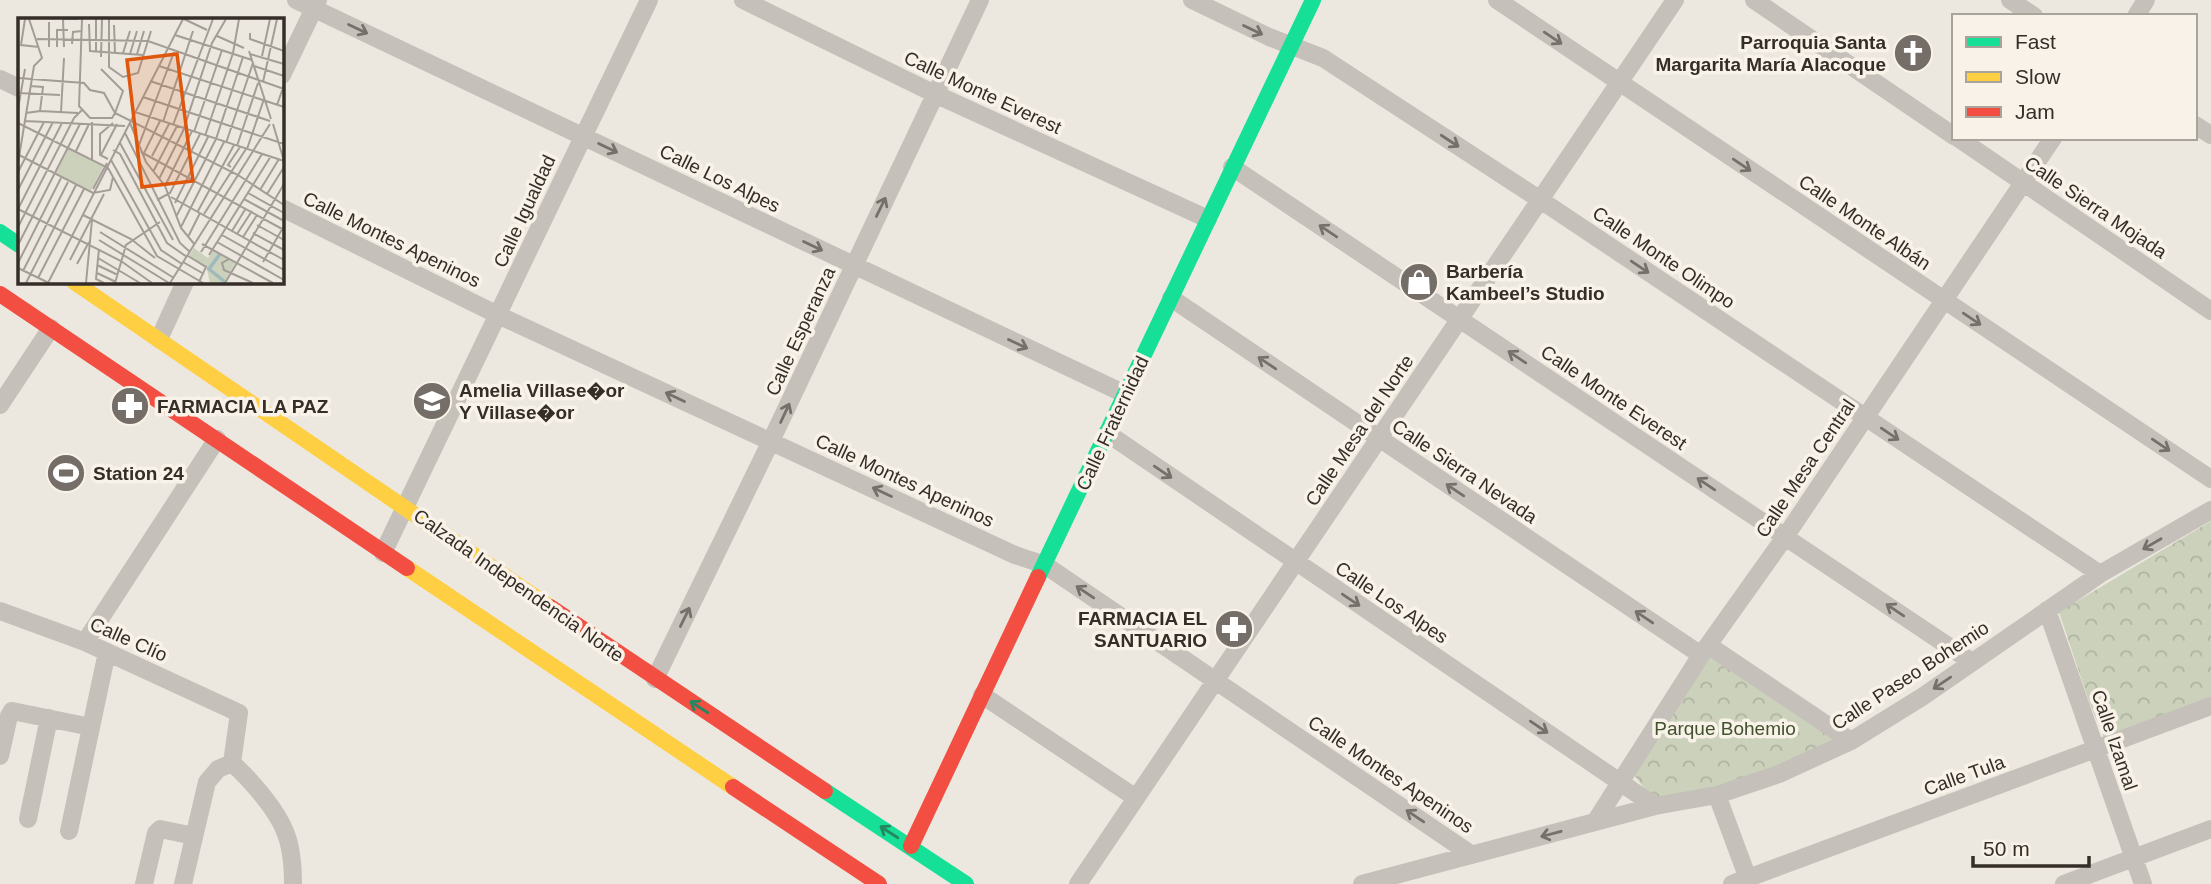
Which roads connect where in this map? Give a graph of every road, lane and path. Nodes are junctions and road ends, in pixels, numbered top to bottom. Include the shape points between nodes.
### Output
1 (296, 0) edge
2 (649, 0) edge
3 (743, 0) edge
4 (980, 0) edge
5 (1192, 0) edge
6 (1313, 0) edge
7 (1497, 0) edge
8 (1675, 0) edge
9 (1754, 0) edge
10 (2010, 0) edge
11 (316, 4) edge
12 (2031, 14) edge
13 (1293, 46) junction
14 (284, 71) edge
15 (0, 79) edge
16 (1619, 82) junction
17 (18, 88) edge
18 (935, 94) junction
19 (1952, 134) edge
20 (582, 136) junction
21 (1960, 140) edge
22 (2052, 140) edge
23 (1232, 167) junction
24 (2023, 182) junction
25 (1539, 199) junction
26 (284, 209) edge
27 (1208, 219) junction
28 (0, 232) edge
29 (18, 244) edge
30 (853, 265) junction
31 (77, 284) edge
32 (184, 284) edge
33 (0, 294) edge
34 (1171, 298) junction
35 (1943, 300) junction
36 (2211, 311) edge
37 (498, 315) junction
38 (1459, 318) junction
39 (51, 328) junction
40 (159, 339) junction
41 (1125, 394) junction
42 (0, 405) edge
43 (1865, 417) junction
44 (1107, 433) junction
45 (1378, 438) junction
46 (217, 439) junction
47 (771, 441) junction
48 (2211, 479) edge
49 (405, 506) junction
50 (2211, 510) edge
51 (1785, 537) junction
52 (383, 553) junction
53 (1296, 562) junction
54 (1045, 565) junction
55 (2100, 574) junction
56 (2047, 610) junction
57 (0, 611) edge
58 (85, 642) junction
59 (1704, 650) junction
60 (107, 652) junction
61 (1972, 662) junction
62 (655, 679) junction
63 (1216, 680) junction
64 (982, 695) junction
65 (2211, 705) edge
66 (49, 718) junction
67 (91, 727) junction
68 (1851, 741) junction
69 (2095, 749) junction
70 (0, 756) edge
71 (232, 763) junction
72 (1621, 783) junction
73 (1717, 795) junction
74 (1136, 798) junction
75 (1655, 806) junction
76 (28, 819) dead end
77 (1595, 822) junction
78 (2211, 829) edge
79 (69, 831) dead end
80 (194, 836) junction
81 (911, 846) junction
82 (1472, 855) junction
83 (2134, 858) junction
84 (1743, 882) edge
85 (144, 884) edge
86 (183, 884) edge
87 (293, 884) edge
88 (879, 884) edge
89 (966, 884) edge
90 (1078, 884) edge
91 (1362, 884) edge
92 (2064, 884) edge
93 (2143, 884) edge

1 - 11 street, Calle Los Alpes
2 - 20 street, Calle Igualdad
3 - 18 street, Calle Monte Everest
4 - 18 street, Calle Esperanza
5 -> 13 street, Calle Monte Olimpo
6 - 13 main road, Calle Fraternidad
7 -> 16 street, Calle Monte Albán
8 - 16 street, Calle Mesa del Norte
9 - 19 street, Calle Sierra Mojada
10 - 12 street
11 - 14 street
11 -> 20 street, Calle Los Alpes
13 - 23 main road, Calle Fraternidad
13 -> 25 street, Calle Monte Olimpo via 1323,58
15 - 17 street
16 - 25 street, Calle Mesa del Norte
16 -> 35 street, Calle Monte Albán
18 - 27 street, Calle Monte Everest
30 -> 18 street, Calle Esperanza
20 -> 30 street, Calle Los Alpes
20 - 37 street, Calle Igualdad
21 - 24 street, Calle Sierra Mojada
22 - 24 street, Calle Mesa Central
23 - 27 main road, Calle Fraternidad
38 -> 23 street, Calle Monte Everest
24 - 35 street, Calle Mesa Central
24 - 36 street, Calle Sierra Mojada
25 - 38 street, Calle Mesa del Norte
25 -> 43 street, Calle Monte Olimpo
26 - 37 street, Calle Montes Apeninos
27 - 34 main road, Calle Fraternidad
28 - 29 main road
30 -> 41 street, Calle Los Alpes
47 -> 30 street, Calle Esperanza
31 - 40 main road, Calzada Independencia Norte
32 - 40 street
33 - 39 main road
34 - 41 main road, Calle Fraternidad
45 -> 34 street, Calle Sierra Nevada
35 - 43 street, Calle Mesa Central
35 -> 48 street, Calle Monte Albán
47 -> 37 street, Calle Montes Apeninos
37 - 49 street, Calle Igualdad
38 - 45 street, Calle Mesa del Norte
51 -> 38 street, Calle Monte Everest
39 - 42 street
39 - 46 main road
40 - 49 main road, Calzada Independencia Norte
41 - 44 main road, Calle Fraternidad
43 - 51 street, Calle Mesa Central
43 -> 55 street, Calle Monte Olimpo
44 -> 53 street, Calle Los Alpes
44 - 54 main road, Calle Fraternidad
45 - 53 street, Calle Mesa del Norte
59 -> 45 street, Calle Sierra Nevada
46 - 52 main road
46 - 58 street
54 -> 47 street, Calle Montes Apeninos via 1014,555
62 -> 47 street, Calle Esperanza
49 - 52 street, Calle Igualdad
49 - 62 main road, Calzada Independencia Norte
50 -> 55 street, Calle Paseo Bohemio
51 - 59 street, Calle Mesa Central
61 -> 51 street, Calle Monte Everest
52 - 88 main road
53 - 63 street, Calle Mesa del Norte
53 -> 72 street, Calle Los Alpes
63 -> 54 street, Calle Montes Apeninos
54 - 64 main road, Calle Fraternidad
55 - 56 street, Calle Paseo Bohemio
56 - 61 street, Calle Paseo Bohemio
56 - 69 street, Calle Izamal
57 - 58 street, Calle Clío
58 - 60 street, Calle Clío
59 - 68 street, Calle Sierra Nevada
59 - 72 street, Calle Mesa Central
60 - 67 street
60 - 71 street, Calle Clío via 239,713
61 -> 68 street, Calle Paseo Bohemio
81 -> 62 main road, Calzada Independencia Norte
63 - 74 street, Calle Mesa del Norte
82 -> 63 street, Calle Montes Apeninos
64 - 74 street
64 - 81 main road, Calle Fraternidad
65 - 69 street, Calle Tula
66 - 67 street
66 - 70 street via 12,712
66 - 76 street
67 - 79 street
68 - 73 street, Calle Paseo Bohemio via 1779,774
69 - 83 street, Calle Izamal
69 - 84 street, Calle Tula
71 - 80 street via 206,782
71 - 87 street via 253,783 286,833
72 - 75 street, Calle Los Alpes
72 - 77 street, Calle Mesa Central
73 - 75 street, Calle Paseo Bohemio
73 - 84 street
74 - 90 street, Calle Mesa del Norte
75 - 77 street, Calle Paseo Bohemio
77 -> 82 street, Calle Paseo Bohemio
78 - 83 street
80 - 85 street via 160,829
80 - 86 street
81 - 89 main road, Calzada Independencia Norte
82 - 91 street, Calle Paseo Bohemio
83 - 92 street
83 - 93 street, Calle Izamal

